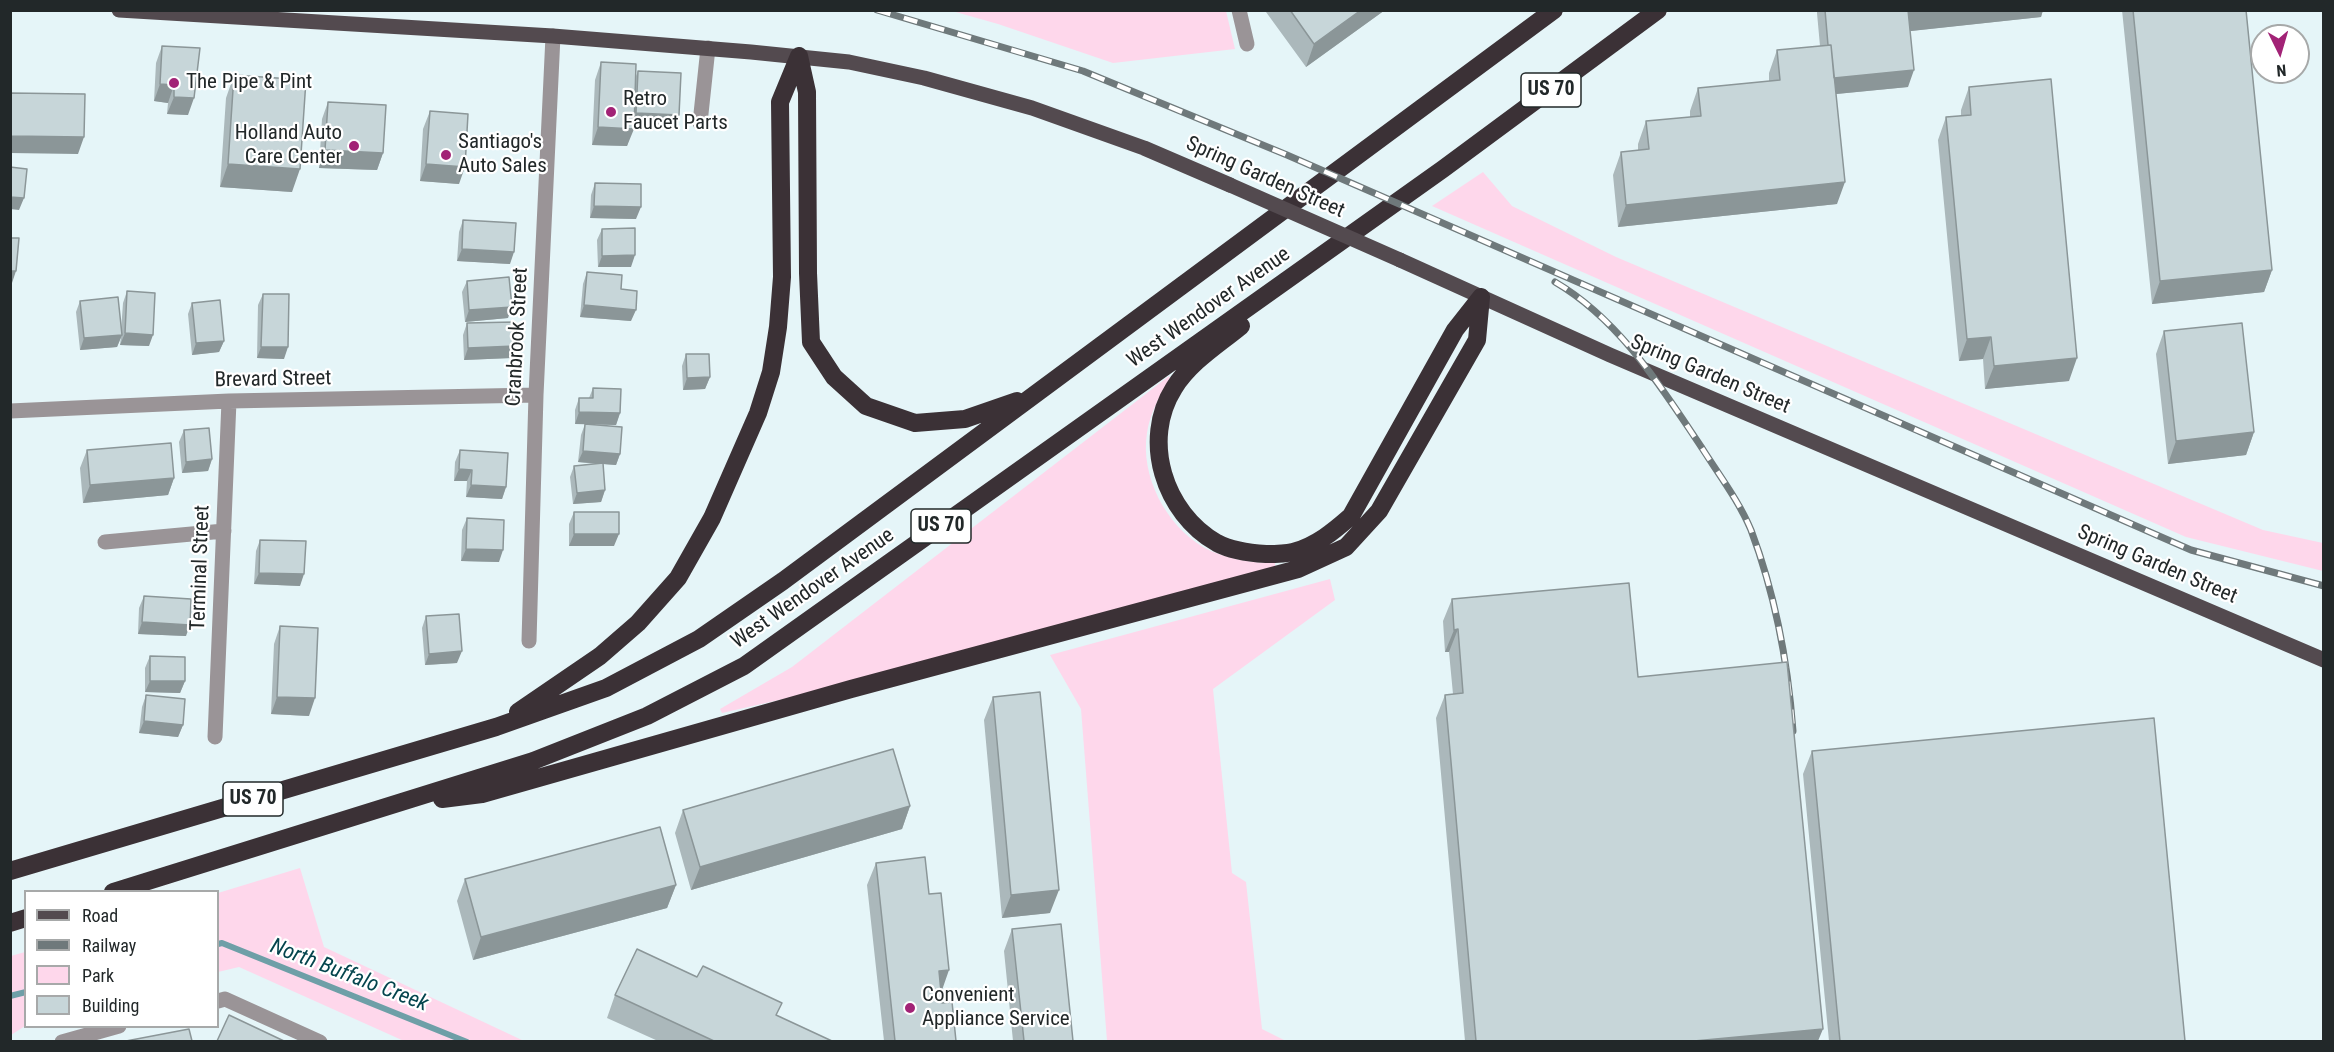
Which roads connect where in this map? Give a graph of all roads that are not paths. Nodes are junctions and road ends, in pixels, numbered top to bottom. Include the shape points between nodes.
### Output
1 (119, 10) edge
2 (1239, 10) edge
3 (1554, 10) edge
4 (1658, 10) edge
5 (554, 36) junction
6 (1247, 44) dead end
7 (708, 48) junction
8 (799, 56) junction
9 (700, 123) dead end
10 (1443, 169) junction
11 (1482, 297) junction
12 (536, 395) junction
13 (1032, 396) junction
14 (229, 401) junction
15 (10, 411) edge
16 (224, 531) junction
17 (105, 542) dead end
18 (529, 641) dead end
19 (2324, 660) edge
20 (496, 727) junction
21 (215, 737) dead end
22 (397, 804) junction
23 (10, 871) edge
24 (116, 890) edge
25 (219, 1001) edge
26 (111, 1028) edge
27 (62, 1041) edge
28 (320, 1041) edge

1 - 5 main road, Spring Garden Street
2 - 6 street
3 - 13 highway, West Wendover Avenue / US 70
4 - 10 highway, West Wendover Avenue / US 70
5 - 7 main road, Spring Garden Street
5 - 12 street, Cranbrook Street
7 - 8 main road, Spring Garden Street
7 - 9 street
8 - 11 main road, Spring Garden Street, bridge via 849,62 975,90 1080,124 1230,185
8 - 13 highway via 807,92 811,342 834,377 866,406 915,423 965,419
8 - 20 highway via 780,102 782,277 771,372 758,413 712,518 678,578 638,623 600,656
10 - 11 highway via 1211,350 1182,377 1161,416 1158,437 1161,471 1176,501 1193,523 1217,543 1252,554 1292,553 1333,533 1363,498 1455,330
10 - 22 highway, West Wendover Avenue / US 70 via 744,666 647,716 553,753
11 - 19 main road, Spring Garden Street
11 - 22 highway via 1477,340 1379,511 1346,547 1299,569 482,794
12 - 14 street, Brevard Street
12 - 18 street, Cranbrook Street
13 - 20 highway, West Wendover Avenue / US 70 via 699,639 606,688
14 - 15 street, Brevard Street
14 - 16 street, Terminal Street
16 - 17 street
16 - 21 street, Terminal Street
20 - 23 highway, West Wendover Avenue / US 70
22 - 24 highway, West Wendover Avenue / US 70
25 - 28 street via 225,999
26 - 27 street

